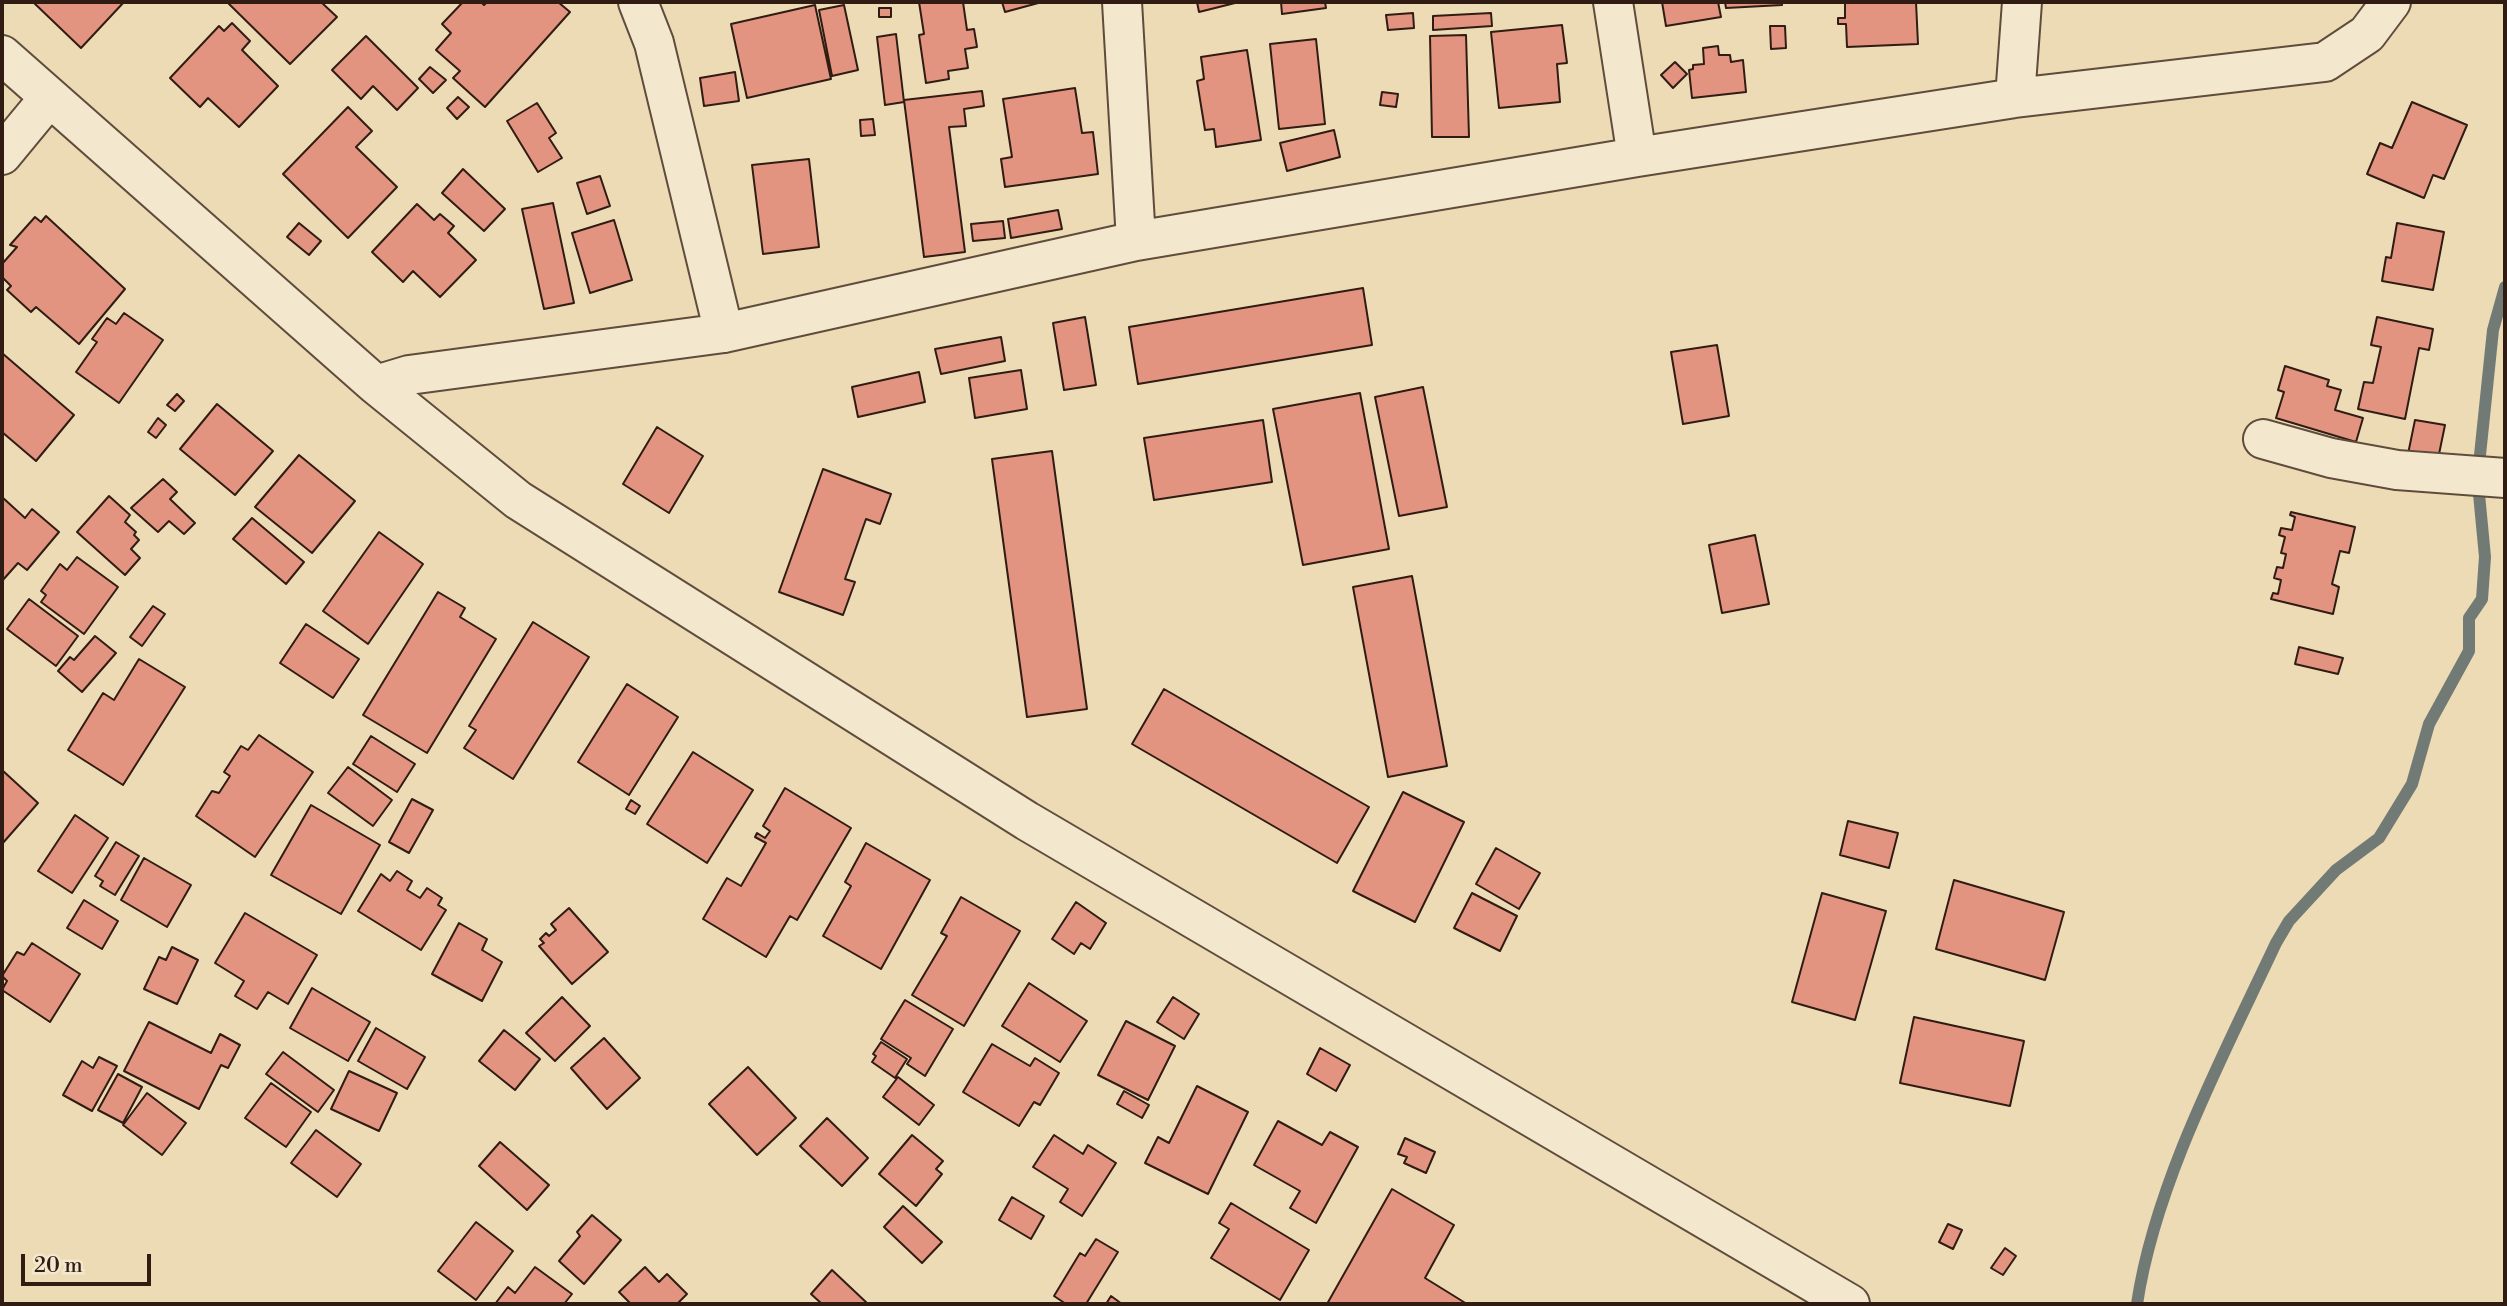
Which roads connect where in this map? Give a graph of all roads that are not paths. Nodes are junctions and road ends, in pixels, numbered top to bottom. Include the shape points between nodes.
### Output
1 (638, 2) edge
2 (1122, 2) edge
3 (1613, 2) edge
4 (2022, 2) edge
5 (2391, 2) edge
6 (2, 55) edge
7 (48, 98) junction
8 (2015, 98) junction
9 (2, 155) edge
10 (1637, 157) junction
11 (1136, 241) junction
12 (724, 333) junction
13 (376, 385) junction
14 (2263, 439) dead end
15 (2505, 478) edge
16 (1850, 1304) edge

1 - 12 street via 654,43
2 - 11 street
3 - 10 street
4 - 8 street
5 - 8 street via 2367,34 2325,62
6 - 7 street
7 - 9 street
7 - 13 street
8 - 10 street
10 - 11 street
11 - 12 street
12 - 13 street via 410,376
13 - 16 street via 518,500 632,575 1027,821
14 - 15 street via 2397,470

